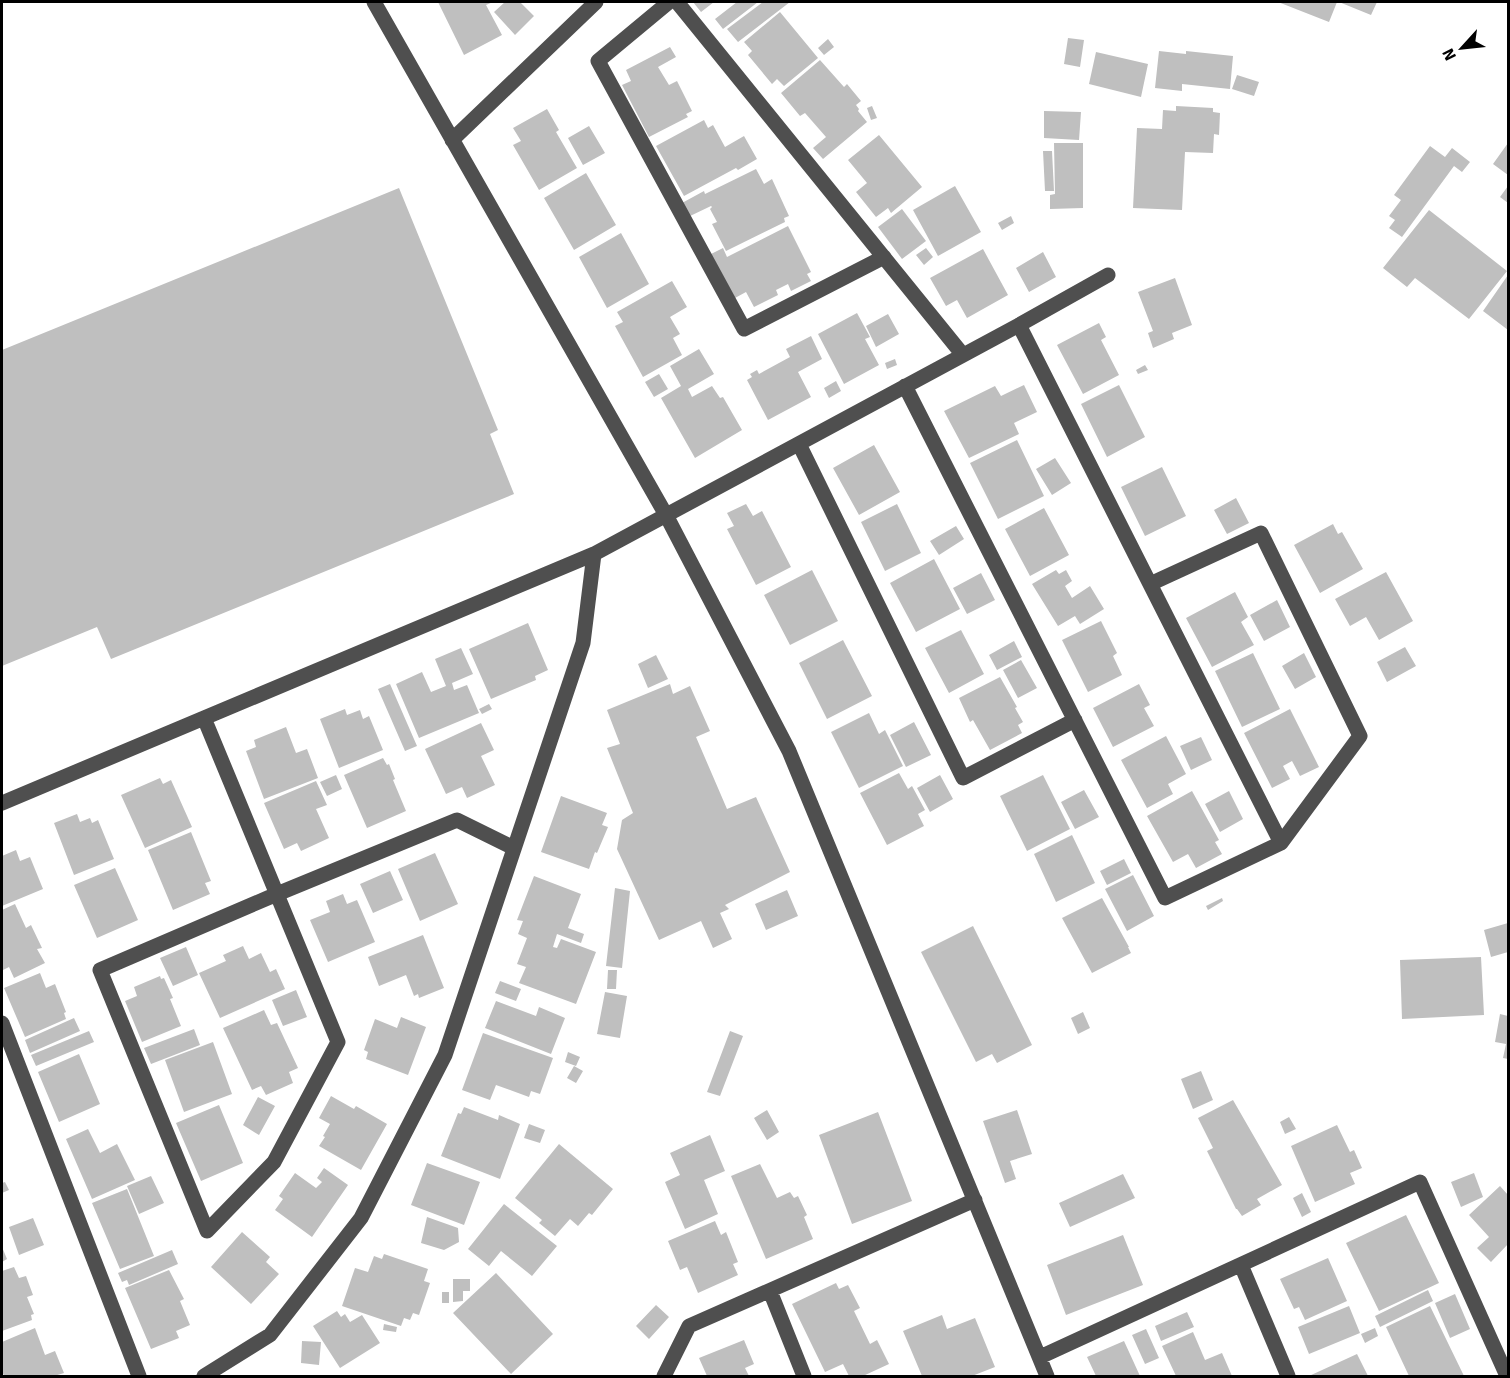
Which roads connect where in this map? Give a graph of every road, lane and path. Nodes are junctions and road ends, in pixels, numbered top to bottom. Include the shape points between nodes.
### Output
1 (374, 2) edge
2 (596, 2) edge
3 (669, 2) edge
4 (677, 2) edge
5 (453, 140) junction
6 (884, 257) junction
7 (1108, 275) dead end
8 (1019, 326) junction
9 (963, 355) junction
10 (905, 386) junction
11 (799, 444) junction
12 (666, 516) junction
13 (594, 554) junction
14 (1150, 584) junction
15 (204, 718) junction
16 (1075, 720) junction
17 (2, 803) edge
18 (1281, 843) junction
19 (514, 848) junction
20 (277, 894) junction
21 (2, 1023) edge
22 (975, 1200) junction
23 (1242, 1265) junction
24 (770, 1291) junction
25 (1040, 1357) junction
26 (139, 1377) edge
27 (204, 1377) edge
28 (664, 1377) edge
29 (804, 1377) edge
30 (1047, 1377) edge
31 (1288, 1377) edge
32 (1507, 1377) edge

1 - 5 street
2 - 5 street
3 - 6 street via 598,62 744,329
4 - 6 street
5 - 12 street
6 - 9 street
7 - 8 street
8 - 9 street
8 - 14 street
9 - 10 street
10 - 11 street
10 - 16 street
11 - 12 street
11 - 16 street via 963,778
12 - 13 street
12 - 22 street via 789,751
13 - 15 street
13 - 19 street via 583,643
14 - 18 street
14 - 18 street via 1261,532 1360,736
15 - 17 street
15 - 20 street
16 - 18 street via 1165,897
19 - 20 street via 457,820
19 - 27 street via 445,1055 361,1218 270,1335
20 - 20 street via 100,970 207,1231 274,1162 338,1042
21 - 26 street
22 - 24 street
22 - 25 street
23 - 25 street
23 - 31 street
23 - 32 street via 1420,1182
24 - 28 street via 689,1326
24 - 29 street
25 - 30 street

